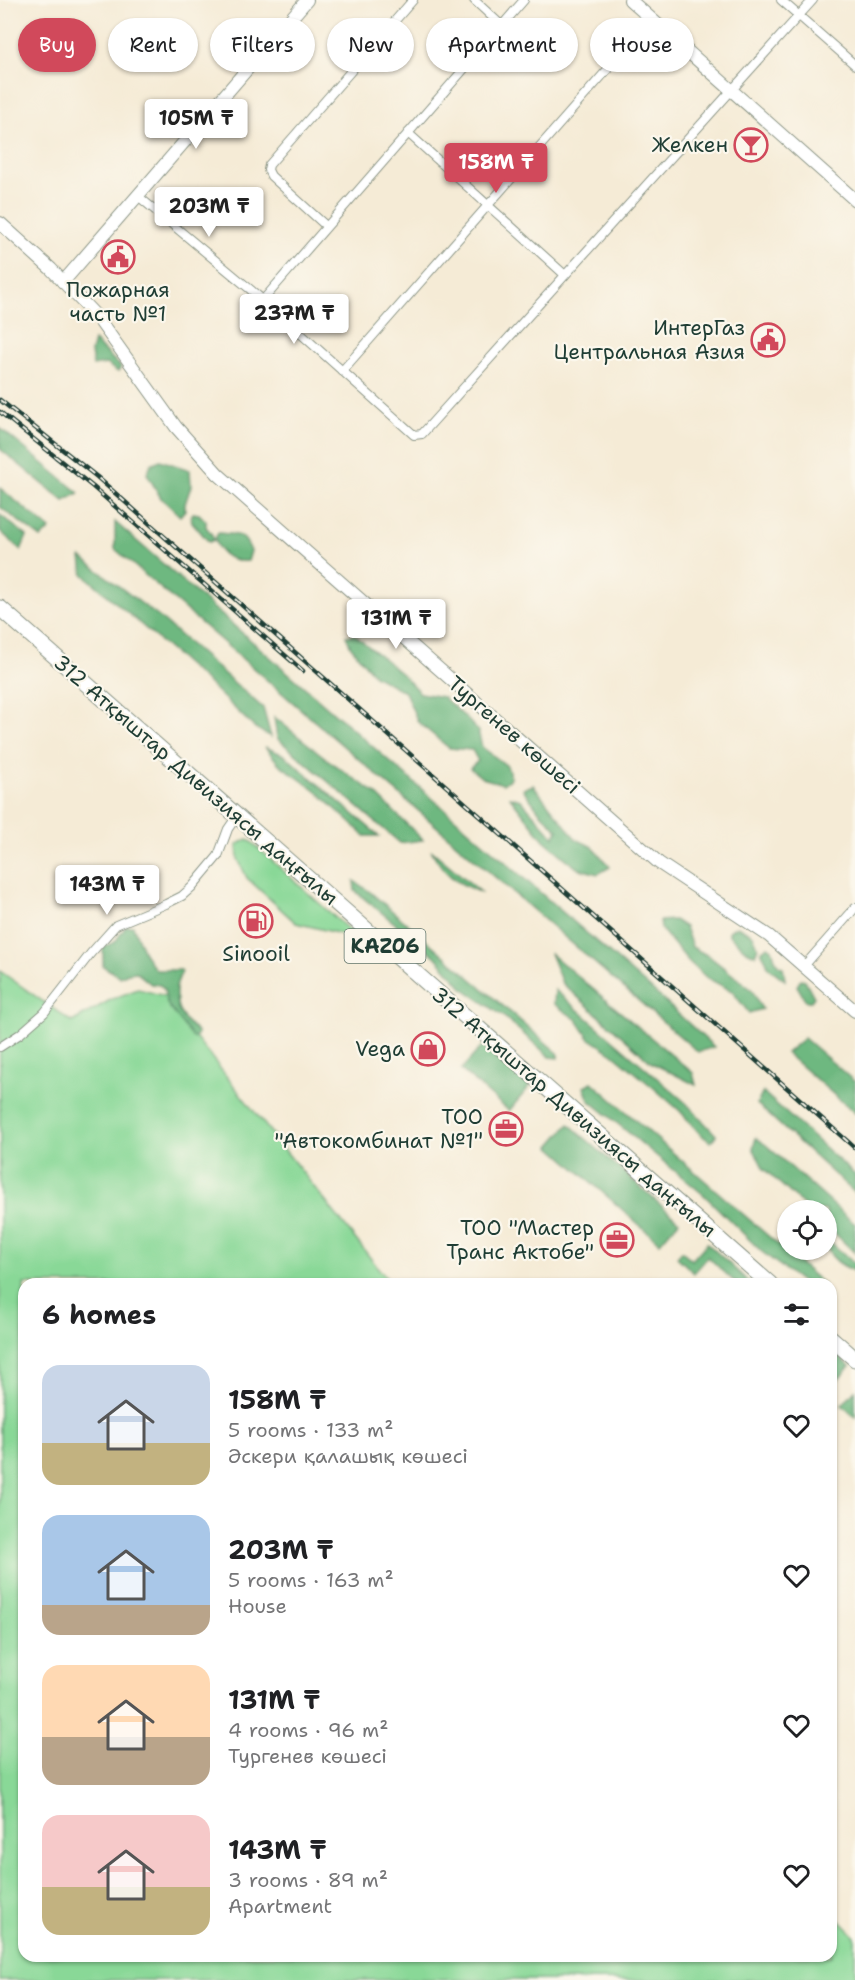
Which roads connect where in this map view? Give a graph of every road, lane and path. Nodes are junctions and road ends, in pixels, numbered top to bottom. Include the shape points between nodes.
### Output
1 (306, 0) edge
2 (413, 0) edge
3 (474, 0) edge
4 (524, 0) edge
5 (630, 0) edge
6 (781, 0) edge
7 (813, 0) edge
8 (799, 16) junction
9 (493, 18) edge
10 (507, 18) edge
11 (651, 18) edge
12 (694, 57) edge
13 (855, 65) edge
14 (461, 72) edge
15 (606, 72) edge
16 (732, 91) junction
17 (408, 133) junction
18 (138, 196) junction
19 (855, 200) edge
20 (489, 205) junction
21 (0, 223) edge
22 (326, 226) junction
23 (565, 275) junction
24 (63, 282) junction
25 (263, 300) junction
26 (342, 371) junction
27 (0, 608) edge
28 (237, 816) junction
29 (855, 908) edge
30 (804, 966) junction
31 (855, 1011) edge
32 (0, 1047) edge
33 (763, 1278) edge
34 (837, 1343) edge
35 (855, 1359) edge

1 - 18 main road
2 - 22 street via 269,165 271,176
3 - 9 street
4 - 10 street
5 - 11 main road
6 - 8 street
7 - 8 street
8 - 13 street
8 - 16 street
12 - 16 main road
14 - 17 street
15 - 20 street
16 - 19 main road
16 - 23 street
17 - 20 street
17 - 22 street
18 - 24 main road
18 - 25 street
20 - 23 street
20 - 26 street
21 - 24 main road, Тургенев көшесі
22 - 25 street
23 - 26 street via 418,436
24 - 30 main road, Тургенев көшесі via 97,317 176,428 218,474 659,863 769,936
25 - 26 street
27 - 28 highway, 312 Атқыштар Дивизиясы даңғылы / KАZ06
28 - 32 street via 218,856 192,887 182,896 116,926 44,1013
28 - 33 highway, 312 Атқыштар Дивизиясы даңғылы / KАZ06
29 - 30 street
30 - 31 main road, Тургенев көшесі
34 - 35 highway

